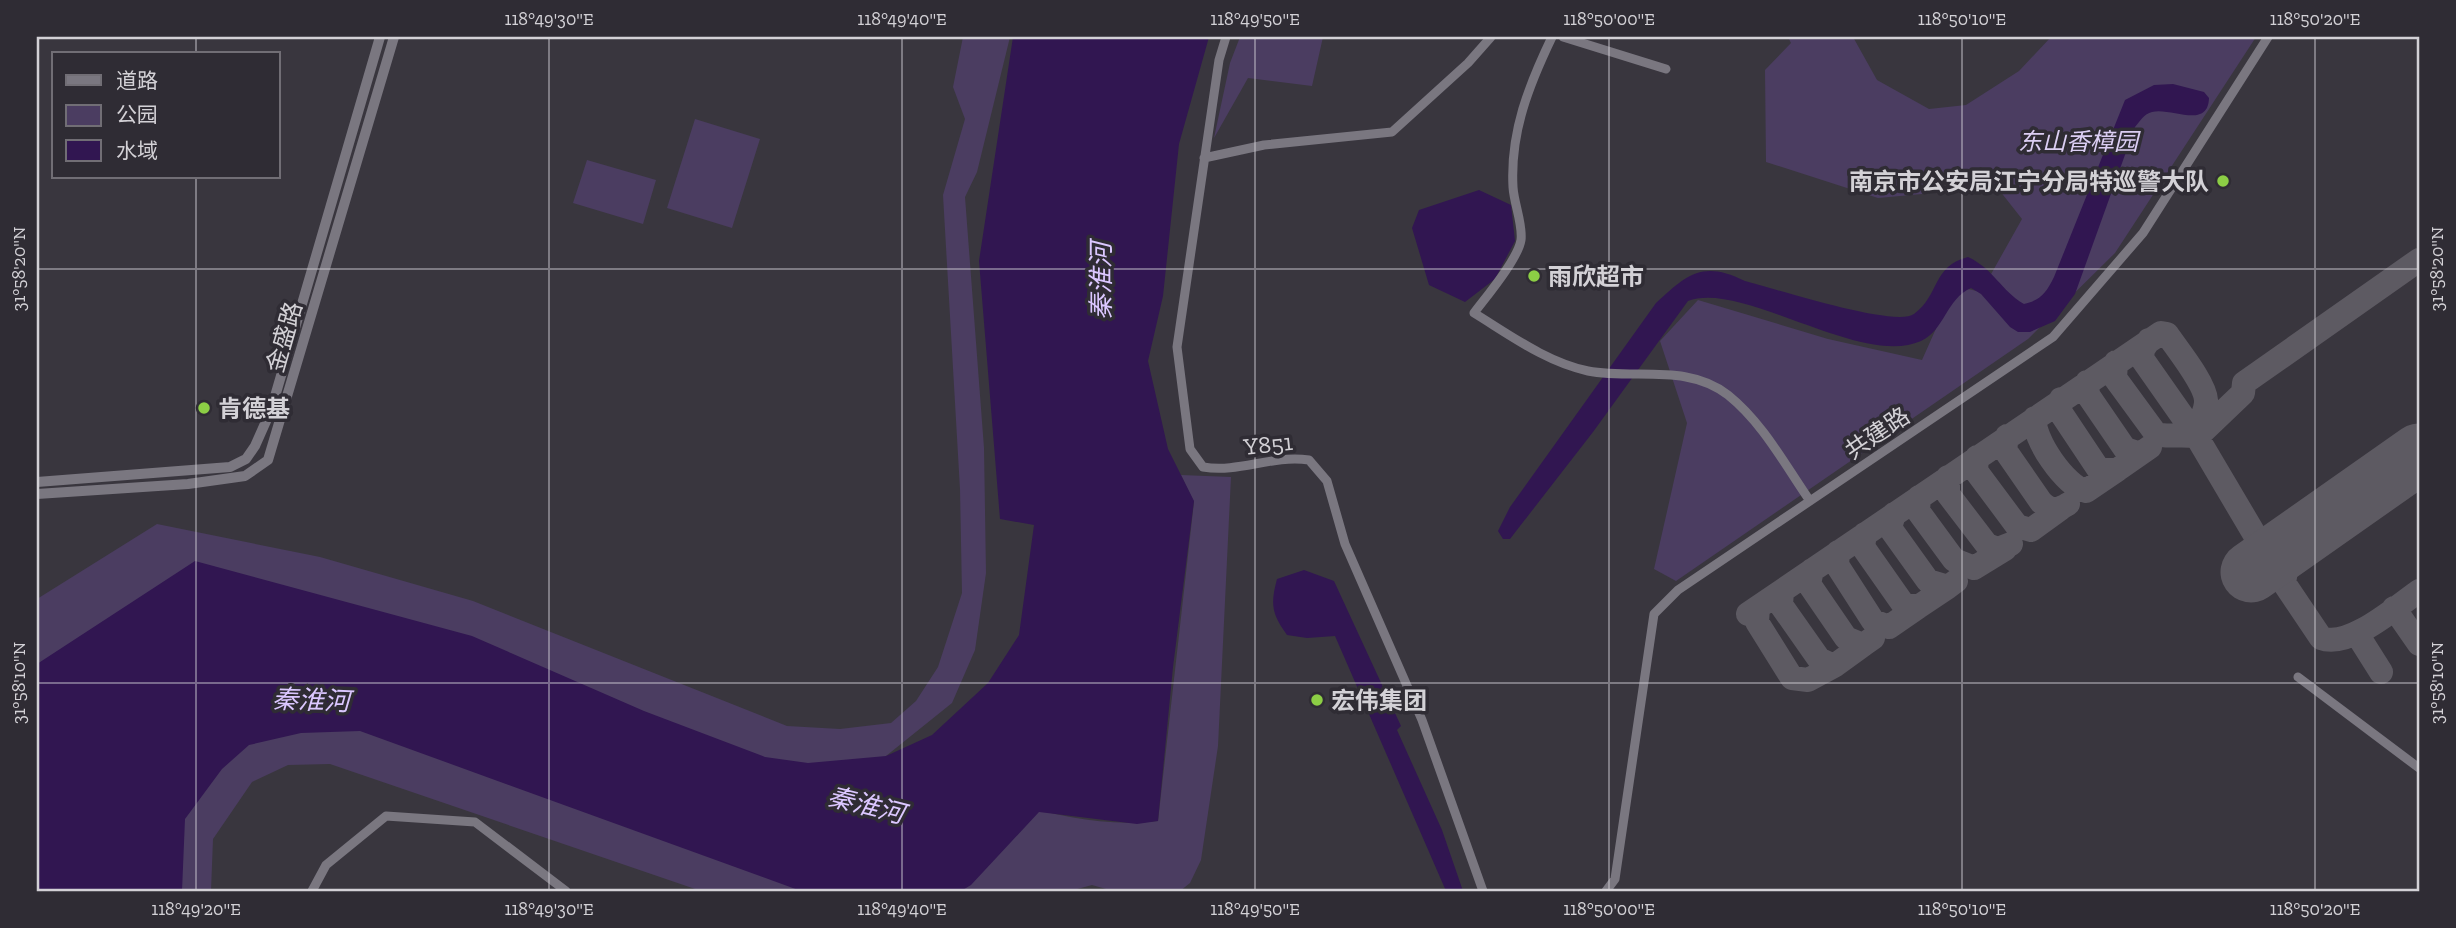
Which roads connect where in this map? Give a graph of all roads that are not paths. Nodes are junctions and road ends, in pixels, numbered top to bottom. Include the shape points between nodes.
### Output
1 (380, 37) edge
2 (394, 37) edge
3 (1226, 37) edge
4 (1491, 37) edge
5 (1552, 37) edge
6 (1563, 37) edge
7 (2269, 37) edge
8 (1666, 69) dead end
9 (1204, 158) junction
10 (37, 482) edge
11 (37, 494) edge
12 (1810, 501) junction
13 (2298, 677) dead end
14 (2419, 768) edge
15 (312, 891) edge
16 (565, 891) edge
17 (1483, 891) edge
18 (1606, 891) edge

1 - 10 street, 金盛路 via 271,410 246,459 230,467
2 - 11 street, 金盛路 via 268,460 245,476
3 - 9 street, Y851
4 - 9 street via 1392,132 1264,145
5 - 12 street via 1526,91 1516,136 1513,187 1521,241 1498,284 1474,313 1565,365 1591,371 1675,374 1727,394 1756,422
6 - 8 street
7 - 12 street, 共建路 via 2143,233 2053,337
9 - 17 street, Y851 via 1177,347 1190,449 1202,467 1222,470 1285,457 1310,460 1327,481 1345,544 1422,720
12 - 18 street, 共建路 via 1678,590 1654,614 1615,879
13 - 14 street
15 - 16 street via 326,865 386,816 475,822

